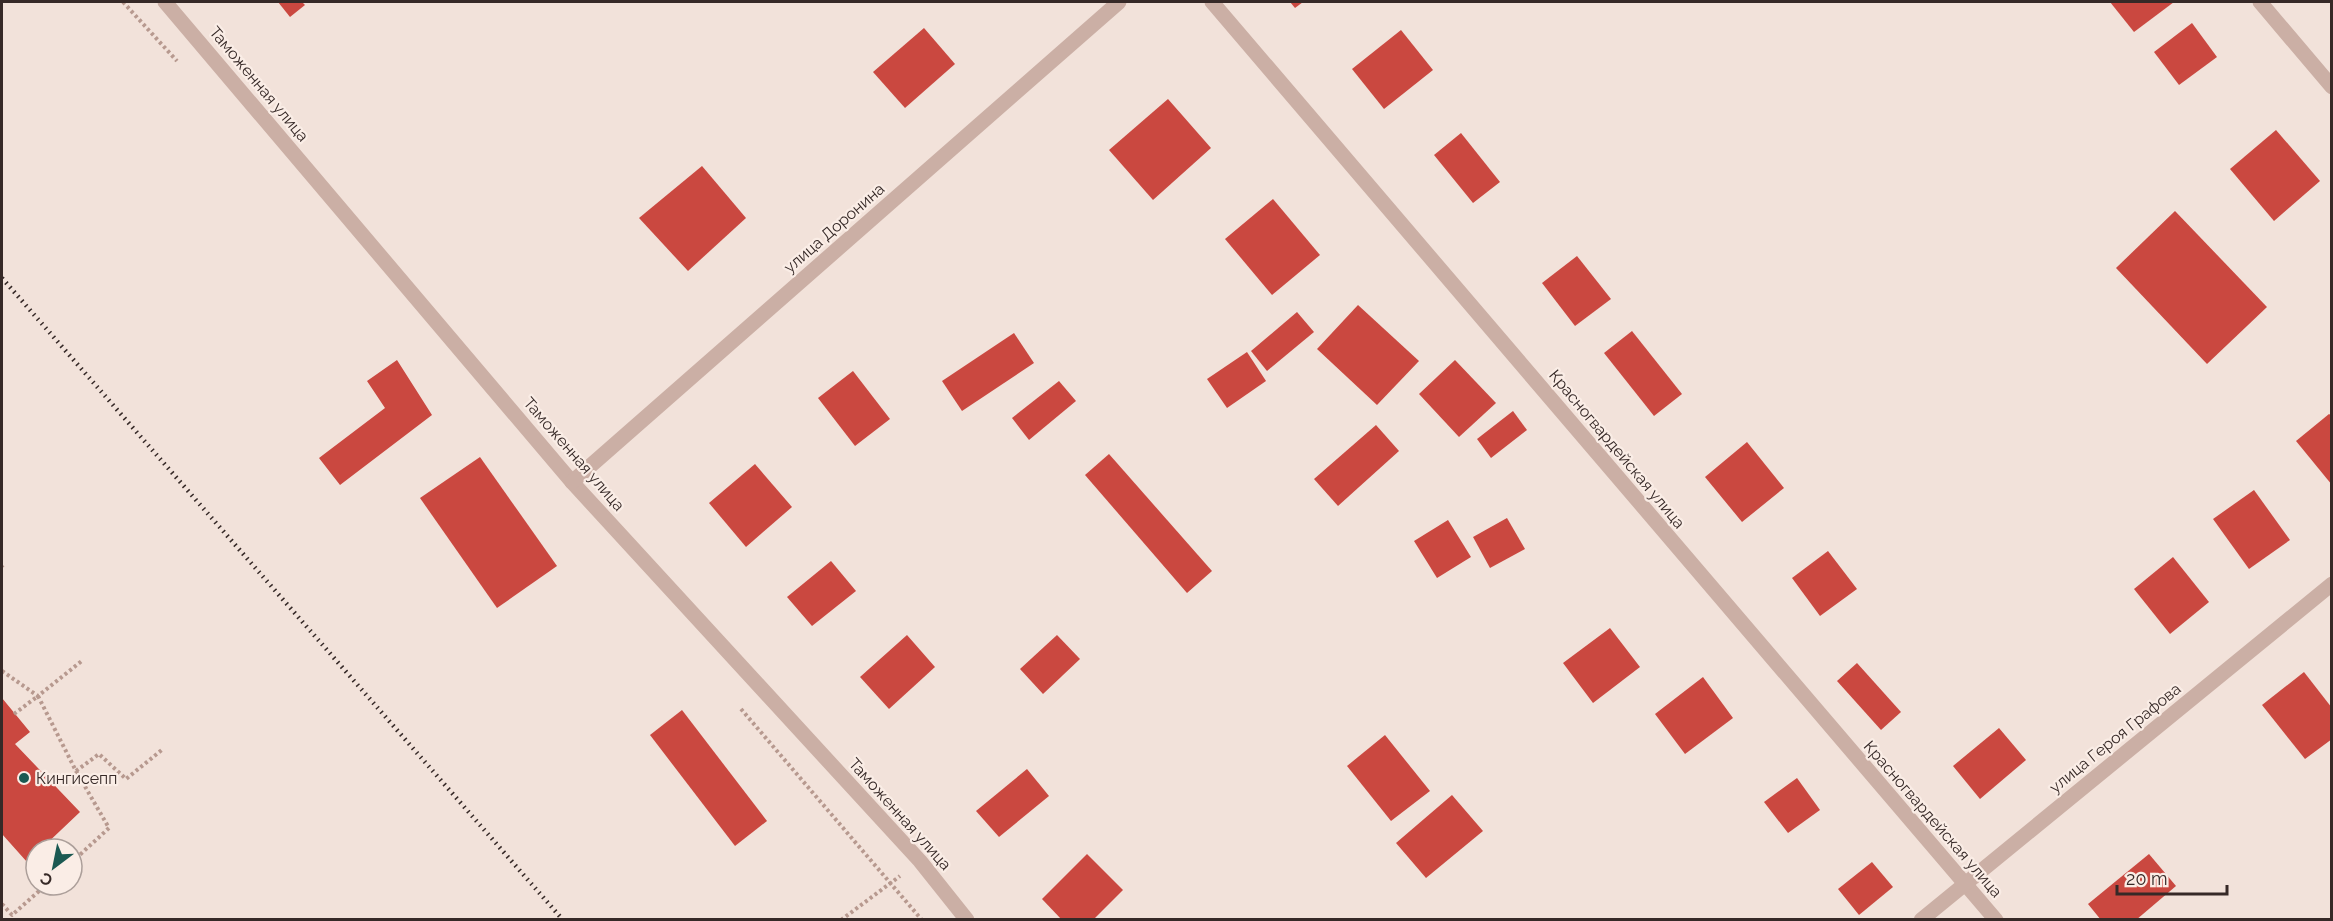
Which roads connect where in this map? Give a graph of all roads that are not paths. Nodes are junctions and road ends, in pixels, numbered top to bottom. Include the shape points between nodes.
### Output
1 (165, 2) edge
2 (1119, 2) edge
3 (1212, 2) edge
4 (2260, 2) edge
5 (2331, 87) edge
6 (572, 482) junction
7 (2331, 584) edge
8 (1964, 884) junction
9 (967, 920) edge
10 (1921, 920) edge
11 (1996, 920) edge

1 - 6 street, Таможенная улица
2 - 6 street, улица Доронина
3 - 8 street, Красногвардейская улица
4 - 5 street
6 - 9 street, Таможенная улица via 920,861
7 - 8 street, улица Героя Графова
8 - 10 street, улица Героя Графова
8 - 11 street, Красногвардейская улица

